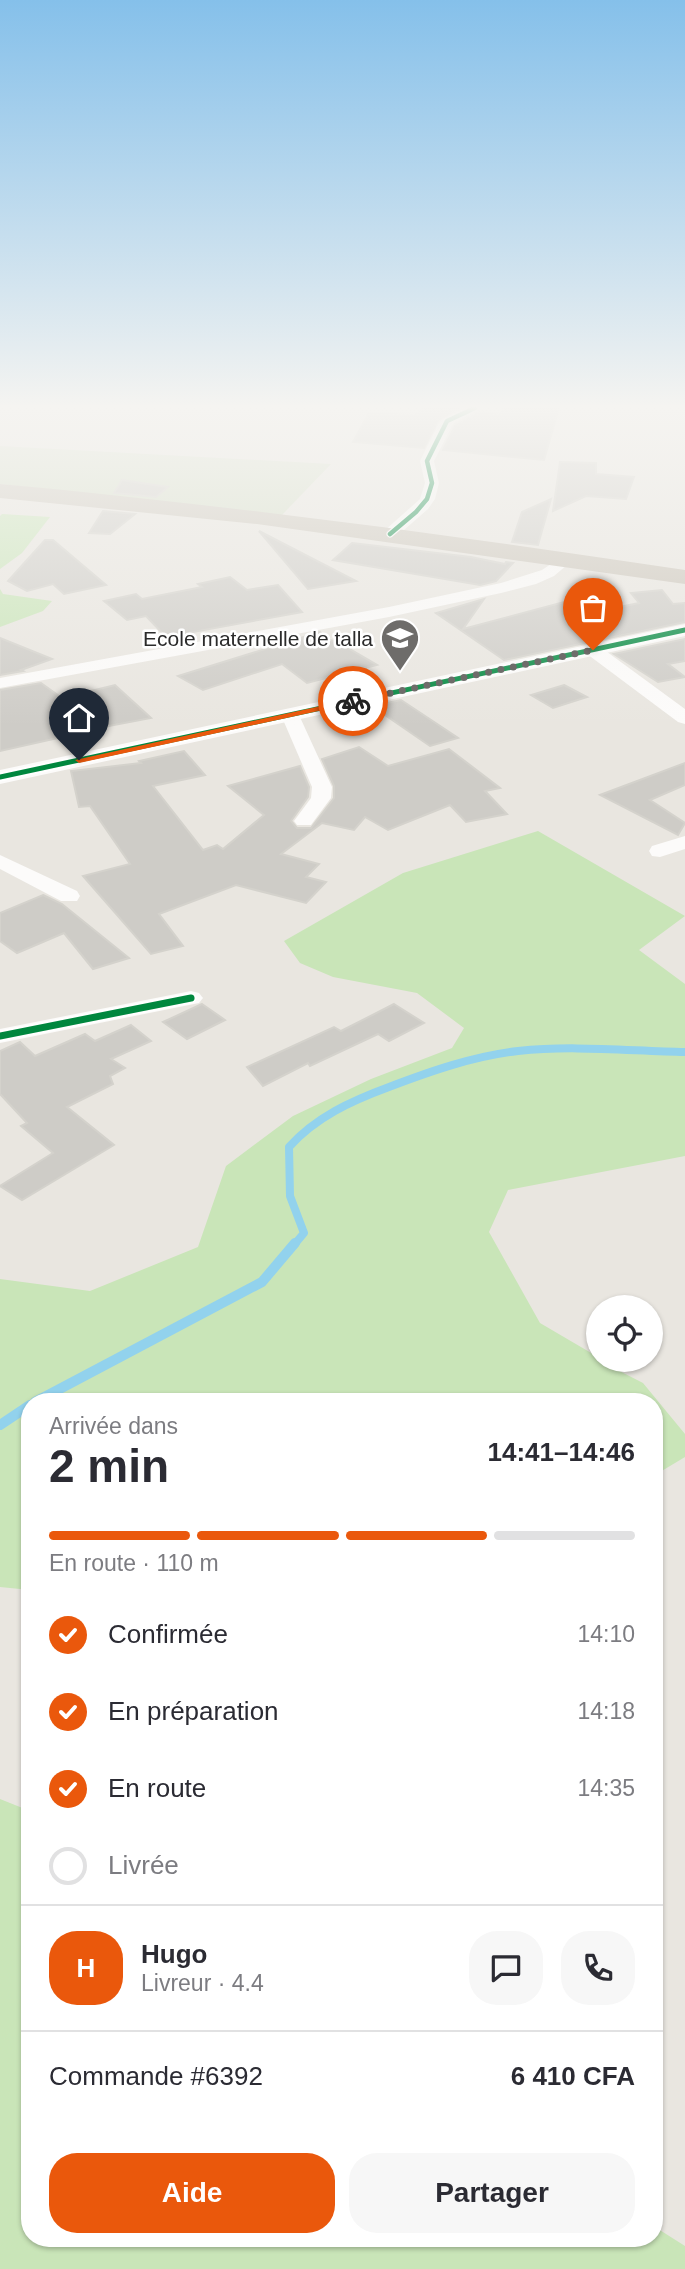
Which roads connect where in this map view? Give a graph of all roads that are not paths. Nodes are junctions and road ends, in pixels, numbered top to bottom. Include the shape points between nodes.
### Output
1 (227, 514) edge
2 (414, 514) edge
3 (390, 534) junction
4 (566, 559) junction
5 (685, 577) edge
6 (685, 630) edge
7 (593, 650) junction
8 (0, 683) edge
9 (290, 715) junction
10 (685, 718) edge
11 (0, 777) edge
12 (304, 821) dead end
13 (685, 842) edge
14 (660, 851) dead end
15 (0, 861) edge
16 (69, 895) dead end
17 (191, 998) dead end
18 (0, 1036) edge

1 - 3 highway
2 - 3 street
3 - 4 highway
4 - 5 highway
4 - 8 street via 539,577 501,588
6 - 7 street
7 - 9 street
7 - 10 street
9 - 11 street
9 - 12 street via 322,787
13 - 14 street
15 - 16 street
17 - 18 street

